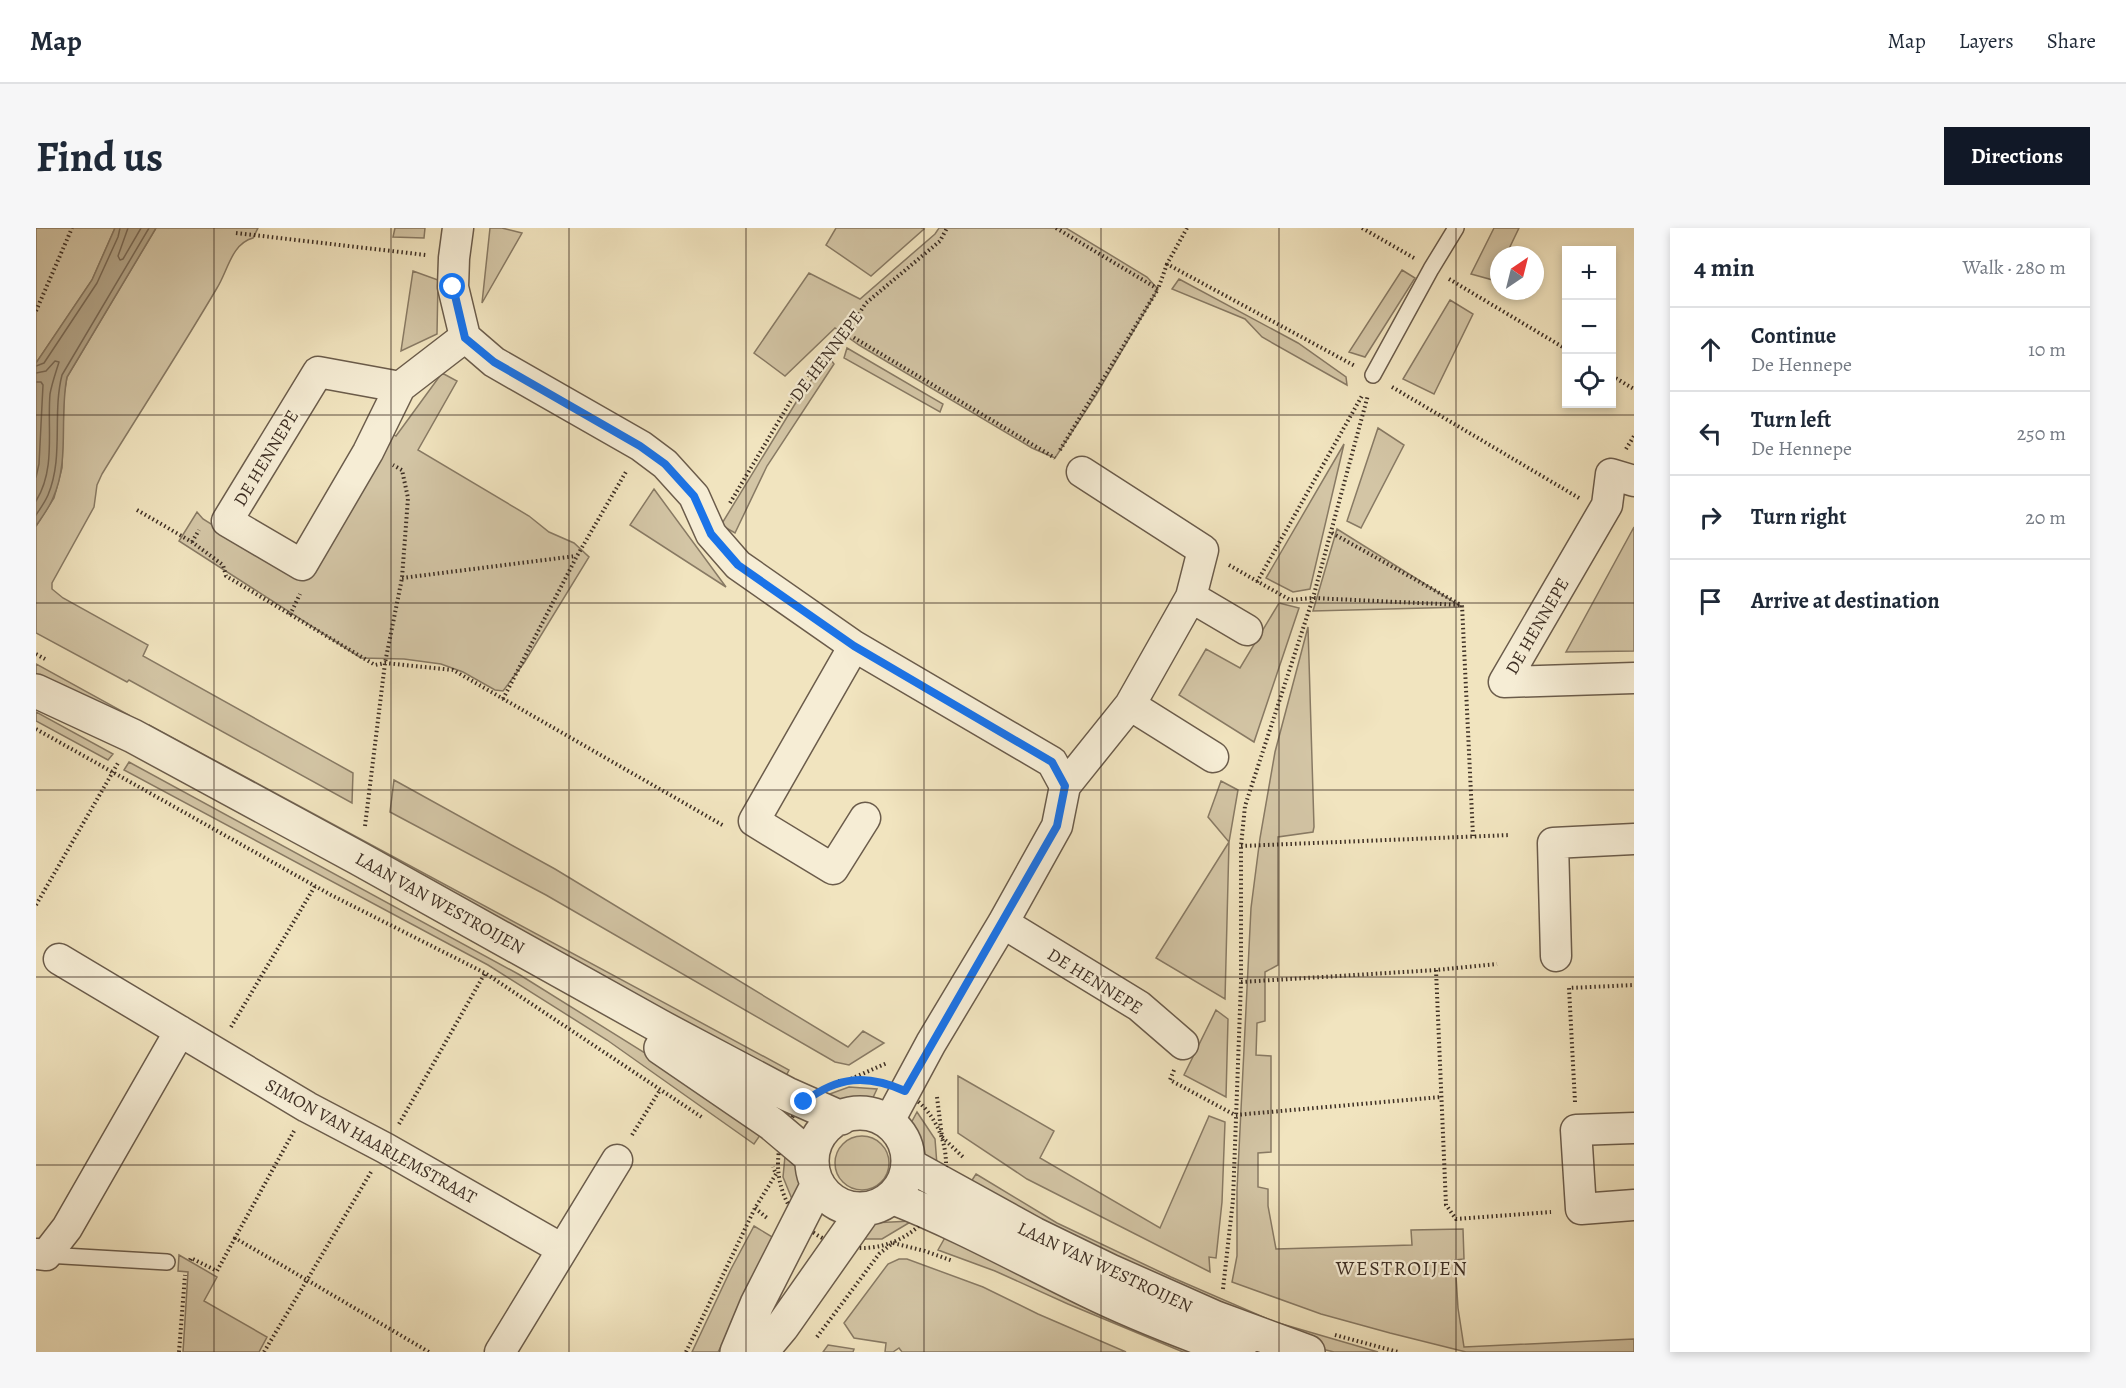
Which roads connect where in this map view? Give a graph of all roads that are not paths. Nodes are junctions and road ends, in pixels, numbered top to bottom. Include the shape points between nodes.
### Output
1 (458, 228) edge
2 (1456, 228) edge
3 (465, 338) junction
4 (1373, 375) road end
5 (400, 387) junction
6 (1082, 472) road end
7 (1623, 477) edge
8 (1191, 597) junction
9 (1247, 630) dead end
10 (854, 646) junction
11 (1634, 678) edge
12 (37, 692) edge
13 (1130, 705) junction
14 (1213, 757) dead end
15 (1065, 786) junction
16 (865, 818) dead end
17 (1634, 839) edge
18 (1003, 923) junction
19 (1556, 956) dead end
20 (59, 959) dead end
21 (180, 1031) junction
22 (1183, 1044) road end
23 (841, 1118) junction
24 (889, 1121) junction
25 (1634, 1128) edge
26 (617, 1160) road end
27 (909, 1165) junction
28 (815, 1171) junction
29 (938, 1199) junction
30 (879, 1203) junction
31 (1634, 1205) edge
32 (562, 1250) junction
33 (41, 1254) edge
34 (167, 1262) dead end
35 (500, 1352) edge
36 (737, 1352) edge
37 (761, 1352) edge
38 (1239, 1352) edge
39 (1308, 1352) edge

1 - 3 street via 453,287
2 - 4 lane
3 - 5 street, DE HENNEPE
3 - 10 street via 494,362 665,464 694,496 711,534 738,565
5 - 5 street, DE HENNEPE via 368,452 302,565 227,521 318,372
6 - 8 street via 1203,550
7 - 11 street, DE HENNEPE via 1504,682
8 - 9 street
8 - 13 street
10 - 15 street via 1052,762
10 - 16 street via 754,821 833,869
12 - 23 street, LAAN VAN WESTROIJEN via 122,730 661,1027
12 - 28 street, LAAN VAN WESTROIJEN via 104,738 497,951 653,1042 772,1124
13 - 14 street
13 - 15 street
15 - 18 street via 1057,826
17 - 19 street via 1553,843
18 - 22 street, DE HENNEPE via 1139,1006
18 - 24 street
20 - 21 street, SIMON VAN HAARLEMSTRAAT
21 - 32 street, SIMON VAN HAARLEMSTRAAT
21 - 33 street via 67,1228
23 - 24 street via 849,1113 870,1113
23 - 28 street via 831,1122 817,1138
24 - 27 street via 908,1148
25 - 31 street via 1576,1130 1581,1209
26 - 32 street
27 - 29 street, LAAN VAN WESTROIJEN
27 - 30 street via 906,1180
28 - 30 street via 823,1193 839,1205 858,1210
28 - 36 street via 800,1222
29 - 30 street, LAAN VAN WESTROIJEN
29 - 38 street, LAAN VAN WESTROIJEN via 1090,1292
29 - 39 street, LAAN VAN WESTROIJEN via 1034,1234 1171,1299
30 - 37 street via 839,1246
32 - 35 street
33 - 34 lane

